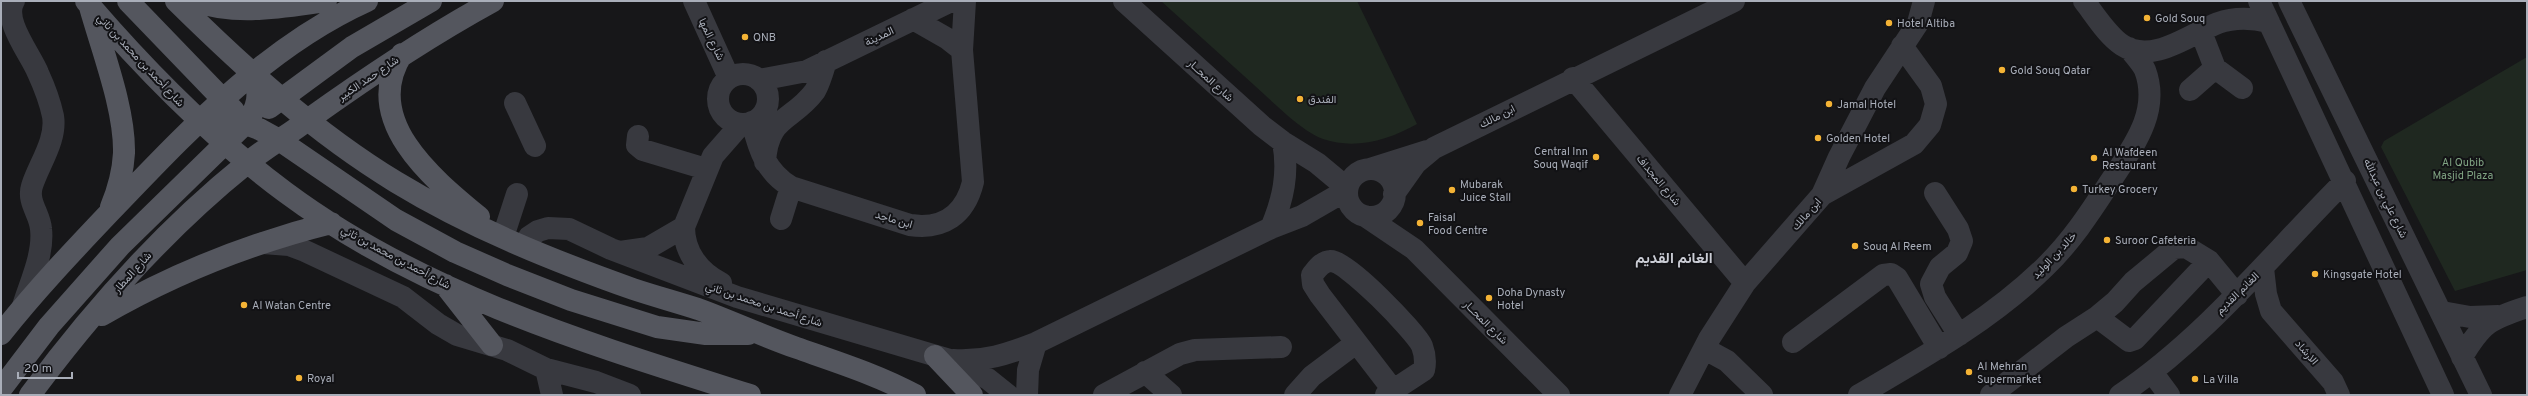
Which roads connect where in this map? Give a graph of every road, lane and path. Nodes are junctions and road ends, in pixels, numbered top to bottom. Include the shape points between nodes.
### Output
1 (14, 1) edge
2 (128, 1) edge
3 (176, 1) edge
4 (194, 1) edge
5 (326, 1) edge
6 (367, 1) edge
7 (431, 1) edge
8 (493, 1) edge
9 (694, 1) edge
10 (951, 1) edge
11 (965, 1) edge
12 (1124, 1) edge
13 (1734, 1) edge
14 (1924, 1) edge
15 (2084, 1) edge
16 (2259, 1) edge
17 (2289, 1) edge
18 (87, 3) edge
19 (913, 19) junction
20 (2269, 22) junction
21 (2201, 32) junction
22 (1902, 46) junction
23 (2129, 48) junction
24 (962, 50) junction
25 (402, 54) junction
26 (817, 66) junction
27 (2215, 68) junction
28 (253, 75) junction
29 (729, 78) junction
30 (1573, 78) junction
31 (759, 80) junction
32 (2242, 88) dead end
33 (2190, 90) dead end
34 (281, 99) junction
35 (222, 101) junction
36 (768, 101) junction
37 (515, 103) dead end
38 (719, 108) junction
39 (308, 120) junction
40 (200, 121) junction
41 (248, 123) junction
42 (746, 123) junction
43 (638, 136) dead end
44 (279, 140) junction
45 (1283, 142) junction
46 (225, 144) junction
47 (535, 146) dead end
48 (1434, 148) junction
49 (1303, 154) junction
50 (247, 162) junction
51 (709, 162) junction
52 (765, 162) junction
53 (1369, 169) junction
54 (2344, 181) junction
55 (791, 187) junction
56 (1347, 189) junction
57 (1935, 193) dead end
58 (517, 194) dead end
59 (1822, 195) junction
60 (1394, 197) junction
61 (109, 213) junction
62 (1363, 215) junction
63 (1302, 216) junction
64 (781, 219) dead end
65 (331, 223) junction
66 (684, 227) junction
67 (1271, 228) junction
68 (503, 237) junction
69 (263, 243) junction
70 (523, 246) junction
71 (1414, 249) junction
72 (620, 252) junction
73 (2209, 262) junction
74 (2263, 268) junction
75 (443, 283) junction
76 (1745, 283) junction
77 (737, 296) junction
78 (2235, 297) junction
79 (23, 306) junction
80 (2527, 307) edge
81 (2270, 311) junction
82 (2442, 312) junction
83 (2498, 316) junction
84 (2097, 317) junction
85 (87, 323) junction
86 (1, 334) edge
87 (760, 334) junction
88 (1959, 335) junction
89 (1793, 342) dead end
90 (1036, 343) junction
91 (1356, 343) junction
92 (492, 345) junction
93 (1281, 347) dead end
94 (1705, 348) junction
95 (1939, 348) junction
96 (2462, 357) junction
97 (943, 358) junction
98 (546, 369) junction
99 (1145, 372) junction
100 (2152, 372) junction
101 (596, 382) junction
102 (1, 389) edge
103 (1389, 392) edge
104 (2125, 394) edge
105 (30, 395) edge
106 (552, 395) edge
107 (575, 395) edge
108 (630, 395) edge
109 (750, 395) edge
110 (915, 395) edge
111 (972, 395) edge
112 (1008, 395) edge
113 (1027, 395) edge
114 (1104, 395) edge
115 (1171, 395) edge
116 (1295, 395) edge
117 (1559, 395) edge
118 (1680, 395) edge
119 (1762, 395) edge
120 (1859, 395) edge
121 (1991, 395) edge
122 (2169, 395) edge
123 (2339, 395) edge
124 (2443, 395) edge
125 (2481, 395) edge

1 - 79 street via 11,16 25,50 38,72 53,117 50,140 32,187 32,203 39,219 41,237
2 - 35 main road
3 - 28 main road
4 - 5 main road via 209,6 243,10
6 - 28 main road via 320,26
7 - 34 main road via 352,47
8 - 25 main road, شارع حمد الكبير
9 - 29 street, شارع المها
10 - 19 street, المدينة
11 - 24 street, ابن ماجد
12 - 45 street, شارع المحــار
13 - 30 street, ابن مالك
14 - 22 street, ابن مالك via 1918,23
15 - 23 street via 2115,39
16 - 20 street
17 - 82 street, شارع علي بن عبدالله
18 - 40 main road, شارع أحمد بن محمد بن ثاني
18 - 61 main road via 116,104 123,142 121,176
19 - 24 street
19 - 26 street, المدينة
20 - 21 street via 2244,18 2231,20
20 - 54 street
21 - 23 street via 2152,51 2143,52
21 - 27 street
22 - 59 street, ابن مالك via 1875,88 1842,150
22 - 59 street via 1931,86 1936,104 1930,125 1914,144
23 - 88 street, خالد بن الوليد via 2144,69 2150,100 2145,124 2134,144 2089,215 2046,266
24 - 55 street, ابن ماجد via 973,182 970,195 954,215 930,226 910,225
25 - 39 main road, شارع حمد الكبير
25 - 68 main road via 392,75 390,99 407,146 438,183
26 - 31 street, المدينة
26 - 36 street, المدينة
26 - 52 street via 816,89 771,132 766,145
27 - 32 street
27 - 33 street
28 - 34 main road
28 - 35 main road
28 - 41 main road via 257,101
29 - 31 street via 739,74 750,75
29 - 38 street via 719,91
30 - 48 street, ابن مالك
30 - 76 street, شارع المجداف
31 - 36 street via 764,86
34 - 39 main road
34 - 41 main road
35 - 40 main road
35 - 41 main road
36 - 42 street via 765,110
37 - 47 street
38 - 42 street via 732,122
38 - 51 street
39 - 41 main road via 280,126
39 - 44 main road, شارع حمد الكبير
39 - 68 main road via 395,182 453,214
40 - 41 main road via 223,118
40 - 46 main road, شارع أحمد بن محمد بن ثاني
40 - 61 main road
41 - 44 main road
41 - 46 main road
41 - 50 main road via 242,140
42 - 51 street
42 - 52 street, ابن ماجد
43 - 51 street via 637,145 643,150
44 - 50 main road, شارع حمد الكبير
44 - 87 main road via 396,220 455,252 507,275 571,300 657,327 706,334
45 - 49 street, شارع المحــار
45 - 67 street via 1286,160 1284,187
46 - 50 main road, شارع أحمد بن محمد بن ثاني
46 - 102 main road via 158,208 89,280 49,326
48 - 53 street, ابن مالك
48 - 60 street, ابن مالك via 1416,163
49 - 53 street, شارع المحــار
49 - 56 street, شارع المحــار
50 - 65 main road, شارع أحمد بن محمد بن ثاني
50 - 85 main road, شارع المطار via 171,231
51 - 66 street
52 - 55 street, ابن ماجد via 774,176
53 - 56 street via 1354,176
53 - 60 street via 1388,177
54 - 74 street, الغانم القديم
54 - 124 street
55 - 64 street
56 - 62 street via 1349,202
56 - 63 street
57 - 88 street via 1958,229 1962,241 1957,253 1940,267 1931,284 1935,297
58 - 68 street
59 - 76 street, ابن مالك
60 - 62 street via 1382,214
60 - 71 street, شارع المحــار
61 - 79 main road
62 - 63 street
62 - 71 street, شارع المحــار
63 - 67 street
65 - 69 main road
65 - 75 main road, شارع أحمد بن محمد بن ثاني via 380,252
66 - 72 street via 648,248
66 - 77 street via 689,252 699,268
67 - 90 street
68 - 70 main road
69 - 85 main road via 166,281
69 - 92 street via 289,245 306,251 407,300 457,335
70 - 72 street, شارع أحمد بن محمد بن ثاني via 529,237 538,231 559,228 578,232
70 - 87 main road
71 - 117 street, شارع المحــار
72 - 77 street, شارع أحمد بن محمد بن ثاني
73 - 78 street
73 - 84 street via 2186,247 2174,248 2133,282
73 - 84 street via 2135,339 2130,341 2124,338
74 - 78 street, الغانم القديم
74 - 81 street
75 - 92 main road
75 - 109 main road, شارع أحمد بن محمد بن ثاني via 556,332
76 - 94 street, ابن مالك
77 - 97 street, شارع أحمد بن محمد بن ثاني
78 - 81 street
78 - 100 street, الغانم القديم
79 - 86 main road
80 - 83 street
81 - 123 street, الارشاد via 2333,382
82 - 83 street via 2470,317
82 - 96 street, شارع علي بن عبدالله
83 - 96 street via 2476,333
84 - 121 street via 2066,337
85 - 105 main road, شارع المطار
87 - 110 main road via 888,380
88 - 95 street, خالد بن الوليد
89 - 95 street via 1883,275 1891,274 1898,278
90 - 97 street via 1004,356 986,359
90 - 113 street via 1028,370
91 - 103 street
91 - 103 street via 1313,284 1312,275 1320,265 1331,260 1343,264 1360,278 1422,345 1426,361 1424,370
91 - 116 street via 1312,376
92 - 98 street
93 - 99 street via 1195,350 1180,354
94 - 118 street, ابن مالك
94 - 119 street via 1727,361
95 - 120 street, خالد بن الوليد
96 - 125 street, شارع علي بن عبدالله
97 - 111 main road
97 - 112 street, شارع أحمد بن محمد بن ثاني via 988,379
98 - 101 street
98 - 106 street
99 - 114 street
99 - 115 street
100 - 104 street, الغانم القديم
100 - 122 street
101 - 107 street
101 - 108 street

